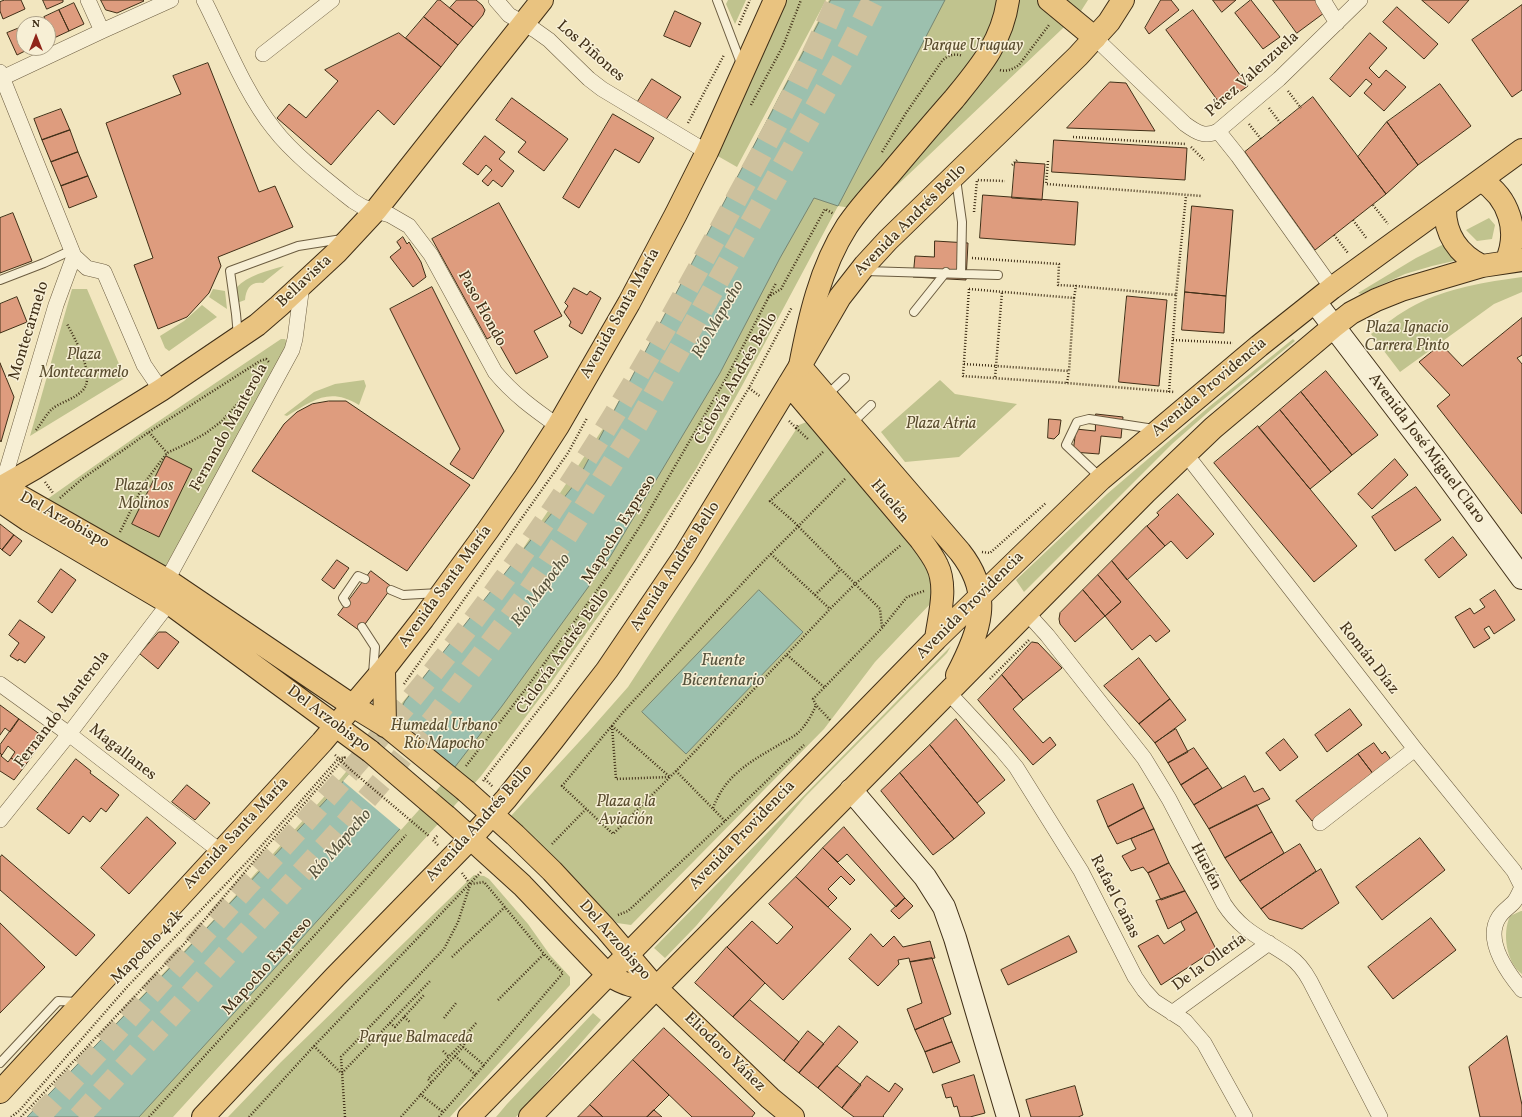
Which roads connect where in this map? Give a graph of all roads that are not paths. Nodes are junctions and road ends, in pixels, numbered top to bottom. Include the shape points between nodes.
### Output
1 (88, 0) edge
2 (171, 0) edge
3 (204, 0) edge
4 (332, 0) edge
5 (496, 0) edge
6 (542, 0) edge
7 (717, 0) edge
8 (775, 0) edge
9 (1008, 0) edge
10 (1123, 0) edge
11 (1323, 0) edge
12 (1360, 0) edge
13 (1055, 6) edge
14 (1337, 23) junction
15 (523, 24) junction
16 (102, 31) junction
17 (1095, 38) junction
18 (263, 54) dead end
19 (743, 70) junction
20 (1, 76) edge
21 (1218, 131) junction
22 (1522, 150) edge
23 (707, 152) junction
24 (956, 176) junction
25 (1481, 180) junction
26 (1445, 206) junction
27 (376, 210) junction
28 (350, 238) junction
29 (73, 253) junction
30 (1514, 260) edge
31 (1482, 266) junction
32 (860, 270) junction
33 (946, 272) junction
34 (961, 273) junction
35 (998, 275) dead end
36 (0, 280) edge
37 (302, 285) junction
38 (1332, 288) junction
39 (1315, 302) junction
40 (914, 312) dead end
41 (1333, 327) junction
42 (238, 338) junction
43 (794, 375) junction
44 (845, 378) dead end
45 (161, 390) junction
46 (825, 397) junction
47 (871, 405) dead end
48 (850, 425) junction
49 (558, 426) junction
50 (1159, 430) junction
51 (1185, 454) junction
52 (1102, 479) junction
53 (1, 492) edge
54 (1522, 578) edge
55 (365, 579) dead end
56 (167, 580) junction
57 (391, 590) dead end
58 (442, 593) junction
59 (980, 595) junction
60 (169, 603) junction
61 (346, 603) dead end
62 (1034, 620) junction
63 (362, 627) dead end
64 (936, 639) junction
65 (378, 676) junction
66 (0, 684) edge
67 (948, 692) junction
68 (352, 706) junction
69 (336, 726) junction
70 (387, 727) junction
71 (68, 734) junction
72 (1415, 749) junction
73 (851, 790) junction
74 (493, 814) junction
75 (0, 820) edge
76 (1320, 824) dead end
77 (471, 838) junction
78 (221, 852) junction
79 (1522, 887) edge
80 (1269, 943) junction
81 (627, 954) junction
82 (607, 974) junction
83 (656, 988) junction
84 (1522, 990) edge
85 (83, 1002) junction
86 (1172, 1013) junction
87 (0, 1063) edge
88 (0, 1092) edge
89 (203, 1117) edge
90 (469, 1117) edge
91 (530, 1117) edge
92 (793, 1117) edge
93 (1008, 1117) edge
94 (1246, 1117) edge
95 (1380, 1117) edge

1 - 16 street
2 - 16 street
3 - 27 street, Paso Hondo via 250,92 274,130 285,143 349,198 363,207
4 - 18 street
5 - 15 street, Los Piñones via 509,15
6 - 15 main road, Bellavista
7 - 19 lane
8 - 19 main road, Avenida Santa María
9 - 43 main road via 1003,25 982,63 847,226 834,249 822,281
10 - 17 main road, Avenida Andrés Bello
11 - 14 street
12 - 14 street, Pérez Valenzuela
13 - 17 main road
14 - 21 street, Pérez Valenzuela via 1279,79
15 - 23 street, Los Piñones via 549,40 602,90
15 - 27 main road, Bellavista
16 - 20 street
17 - 21 street, Pérez Valenzuela via 1185,124 1205,134
17 - 24 main road, Avenida Andrés Bello
19 - 23 main road, Avenida Santa María
20 - 29 street
21 - 38 street
22 - 25 main road, Avenida Providencia
23 - 49 main road, Avenida Santa María via 629,303
24 - 32 main road, Avenida Andrés Bello
24 - 34 lane via 962,222
25 - 26 main road, Avenida Providencia
25 - 30 main road via 1498,194 1507,208
26 - 31 main road via 1446,223 1452,240 1467,257
26 - 38 main road, Avenida Providencia
27 - 28 main road, Bellavista
27 - 49 street, Paso Hondo via 409,226 432,255 495,372 506,385
28 - 37 main road, Bellavista
28 - 42 lane via 298,246 230,271
29 - 36 lane
29 - 45 street via 87,268 104,272 144,365
29 - 53 street, Montecarmelo
30 - 31 main road
31 - 41 main road, Avenida Providencia via 1400,290 1351,313
32 - 33 lane
32 - 43 main road, Avenida Andrés Bello via 840,297
33 - 34 lane
33 - 40 lane
34 - 35 lane
37 - 42 main road, Bellavista
37 - 56 street, Fernando Manterola via 292,350
38 - 39 main road, Avenida Providencia
39 - 41 street, Avenida José Miguel Claro
39 - 50 main road, Avenida Providencia
41 - 51 main road, Avenida Providencia
41 - 54 street, Avenida José Miguel Claro
42 - 45 main road, Bellavista
43 - 46 main road, Huelén
43 - 64 main road, Huelén via 920,539 937,565 942,592
43 - 74 main road, Avenida Andrés Bello via 706,522 632,635 557,735
44 - 46 lane
45 - 53 main road, Bellavista
46 - 48 main road, Huelén
47 - 48 lane
48 - 59 main road, Huelén via 967,560 976,576
49 - 58 main road, Avenida Santa María
50 - 52 main road, Avenida Providencia
50 - 52 lane via 1089,419 1077,422 1066,445
51 - 62 main road, Avenida Providencia
51 - 72 street, Román Díaz
52 - 59 main road, Avenida Providencia
53 - 56 main road, Del Arzobispo via 53,505 112,548
53 - 60 main road, Del Arzobispo via 28,520
55 - 61 lane via 358,576 343,598
56 - 68 main road, Del Arzobispo
57 - 58 lane via 402,594
58 - 65 main road, Avenida Santa María
59 - 64 main road, Avenida Providencia
59 - 67 main road, Huelén via 979,618 974,639
60 - 69 main road, Del Arzobispo
60 - 71 street, Fernando Manterola
62 - 67 main road, Avenida Providencia
62 - 80 street, Huelén via 1144,758 1170,799 1230,914 1248,931
63 - 65 lane via 375,646
64 - 81 main road, Avenida Providencia
65 - 68 main road, Avenida Santa María
65 - 70 main road
66 - 71 street, Magallanes
67 - 73 main road, Avenida Providencia
67 - 86 street, Rafael Cañas via 1016,767 1081,871 1135,977 1149,996
68 - 69 main road, Avenida Santa María
68 - 70 main road, Del Arzobispo
69 - 77 main road, Del Arzobispo, bridge via 355,752 446,816
69 - 78 main road, Avenida Santa María
70 - 74 main road, Del Arzobispo, bridge
71 - 75 street, Fernando Manterola
71 - 78 street, Magallanes
72 - 76 street
72 - 79 street, Román Díaz via 1514,871
73 - 83 main road, Avenida Providencia
73 - 93 street via 925,877 944,907
74 - 77 main road, Avenida Andrés Bello
74 - 81 main road, Del Arzobispo via 552,871
77 - 82 main road, Del Arzobispo via 522,885
77 - 89 main road, Avenida Andrés Bello
78 - 85 main road, Avenida Santa María
79 - 84 street, Román Díaz via 1514,903 1505,909 1495,926 1495,942 1503,963
80 - 86 street, De la Ollería
80 - 95 street, Huelén via 1296,961 1306,975
81 - 82 main road, Avenida Providencia
81 - 83 main road, Del Arzobispo
82 - 83 main road, Del Arzobispo via 629,986
82 - 90 main road, Avenida Providencia
83 - 91 main road, Avenida Providencia
83 - 92 main road, Eliodoro Yáñez
85 - 87 lane via 58,1001
85 - 88 main road, Avenida Santa María
86 - 94 street, Rafael Cañas via 1188,1024 1204,1043

